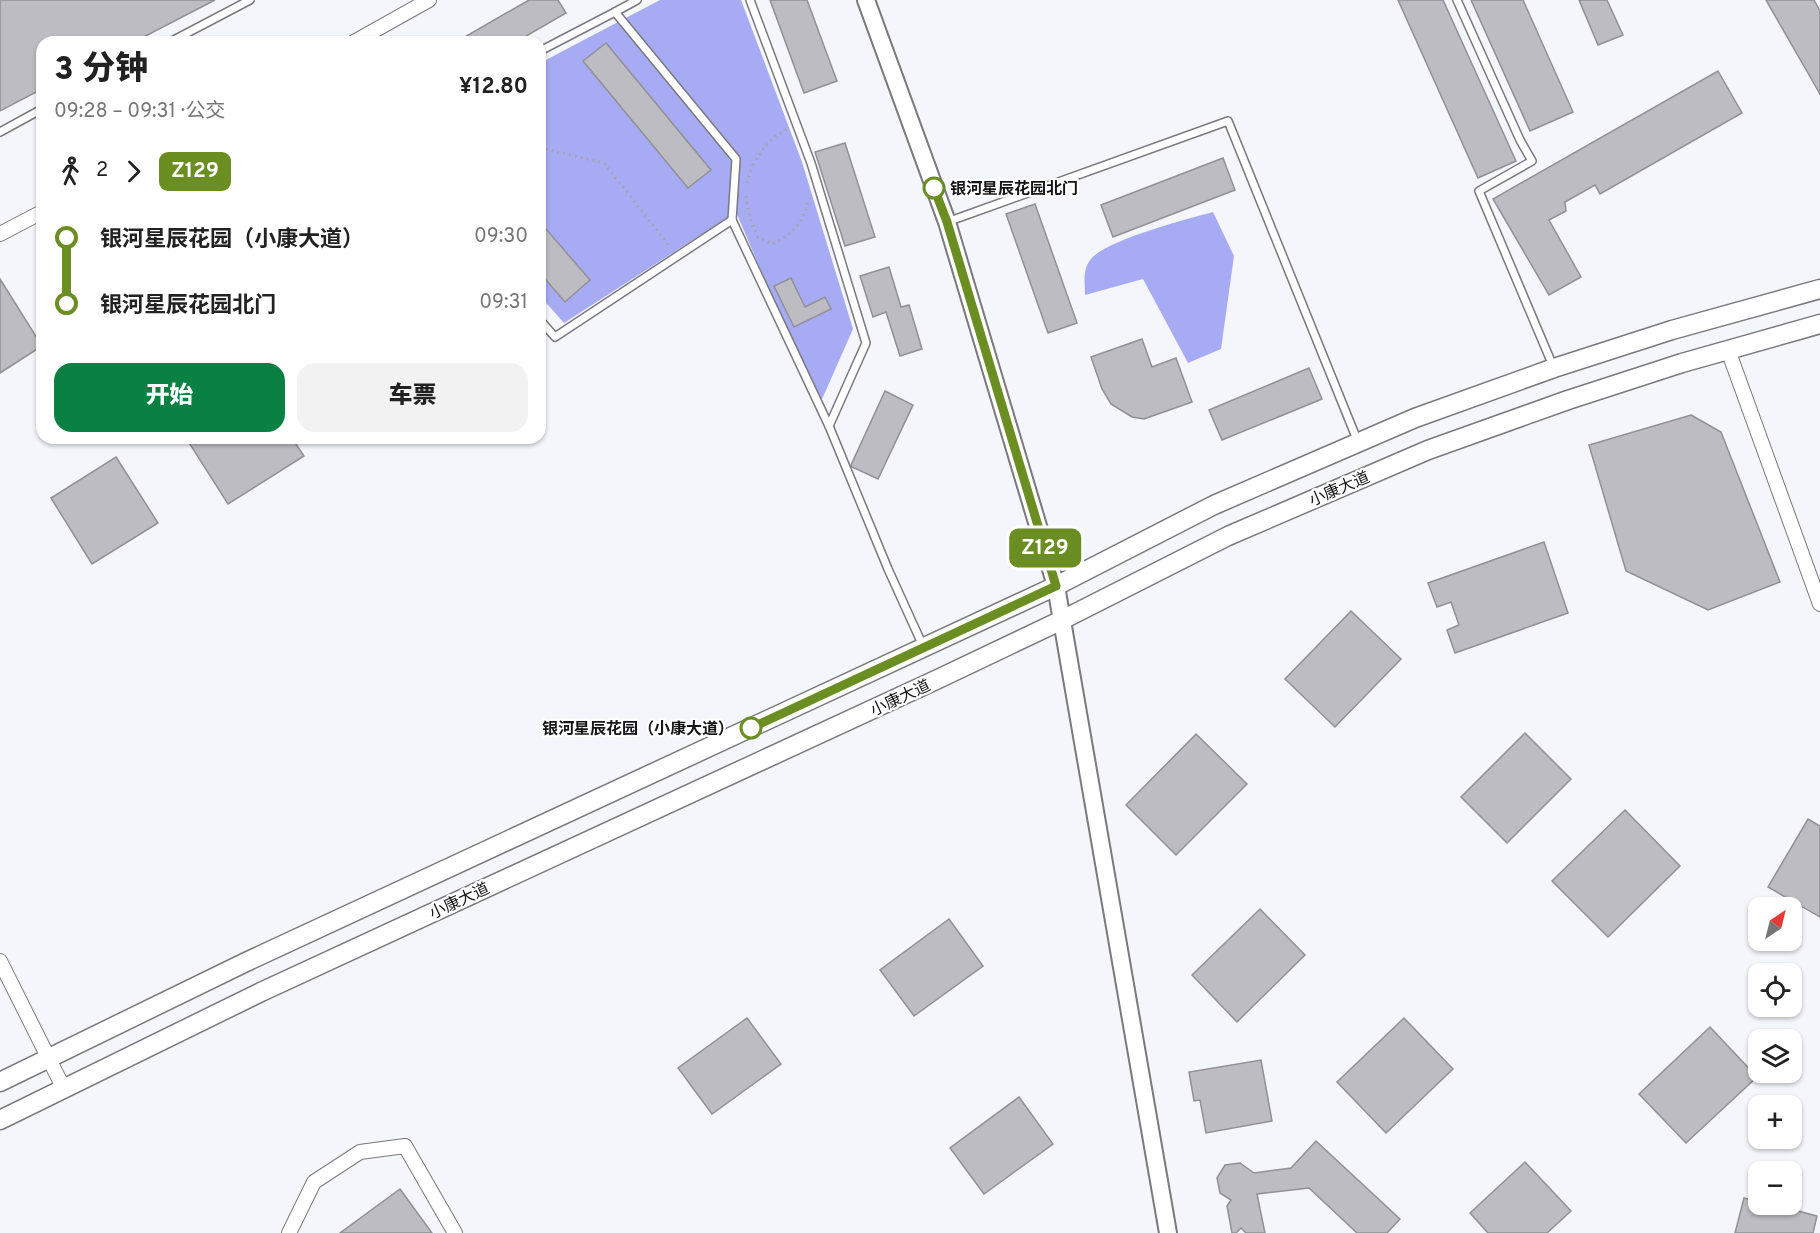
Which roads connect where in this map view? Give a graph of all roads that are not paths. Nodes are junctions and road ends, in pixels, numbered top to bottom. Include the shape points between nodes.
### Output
1 (250, 0) edge
2 (429, 0) edge
3 (637, 0) edge
4 (750, 0) edge
5 (866, 0) edge
6 (1457, 0) edge
7 (615, 12) junction
8 (181, 36) edge
9 (365, 36) edge
10 (546, 48) edge
11 (36, 113) edge
12 (0, 132) edge
13 (36, 215) edge
14 (732, 220) junction
15 (947, 222) junction
16 (0, 234) edge
17 (1820, 289) edge
18 (1820, 324) edge
19 (546, 327) edge
20 (1728, 350) junction
21 (1554, 368) junction
22 (830, 426) junction
23 (1358, 442) junction
24 (1056, 586) junction
25 (1820, 604) edge
26 (1062, 620) junction
27 (924, 648) junction
28 (0, 961) edge
29 (49, 1059) junction
30 (0, 1082) edge
31 (64, 1089) junction
32 (0, 1120) edge
33 (289, 1233) edge
34 (454, 1233) edge
35 (1168, 1233) edge

1 - 8 lane
2 - 9 street
3 - 7 lane
4 - 22 lane via 811,163 866,343
5 - 15 street
6 - 21 lane via 1532,161 1479,191
7 - 10 lane
7 - 14 lane via 736,159
11 - 12 lane
13 - 16 street
14 - 19 lane via 555,337
14 - 22 lane
15 - 23 lane via 1228,122
15 - 24 street
17 - 21 main road, 小康大道
18 - 20 main road, 小康大道
20 - 25 street
20 - 26 main road, 小康大道 via 1568,400 1428,450 1228,536
21 - 23 main road, 小康大道
22 - 27 lane
23 - 24 main road, 小康大道 via 1214,505
24 - 26 street
24 - 27 main road, 小康大道
26 - 31 main road, 小康大道 via 261,992
26 - 35 street
27 - 29 main road, 小康大道 via 246,962
28 - 29 street
29 - 30 main road, 小康大道
29 - 31 street
31 - 32 main road, 小康大道
33 - 34 street via 314,1182 360,1152 405,1146

